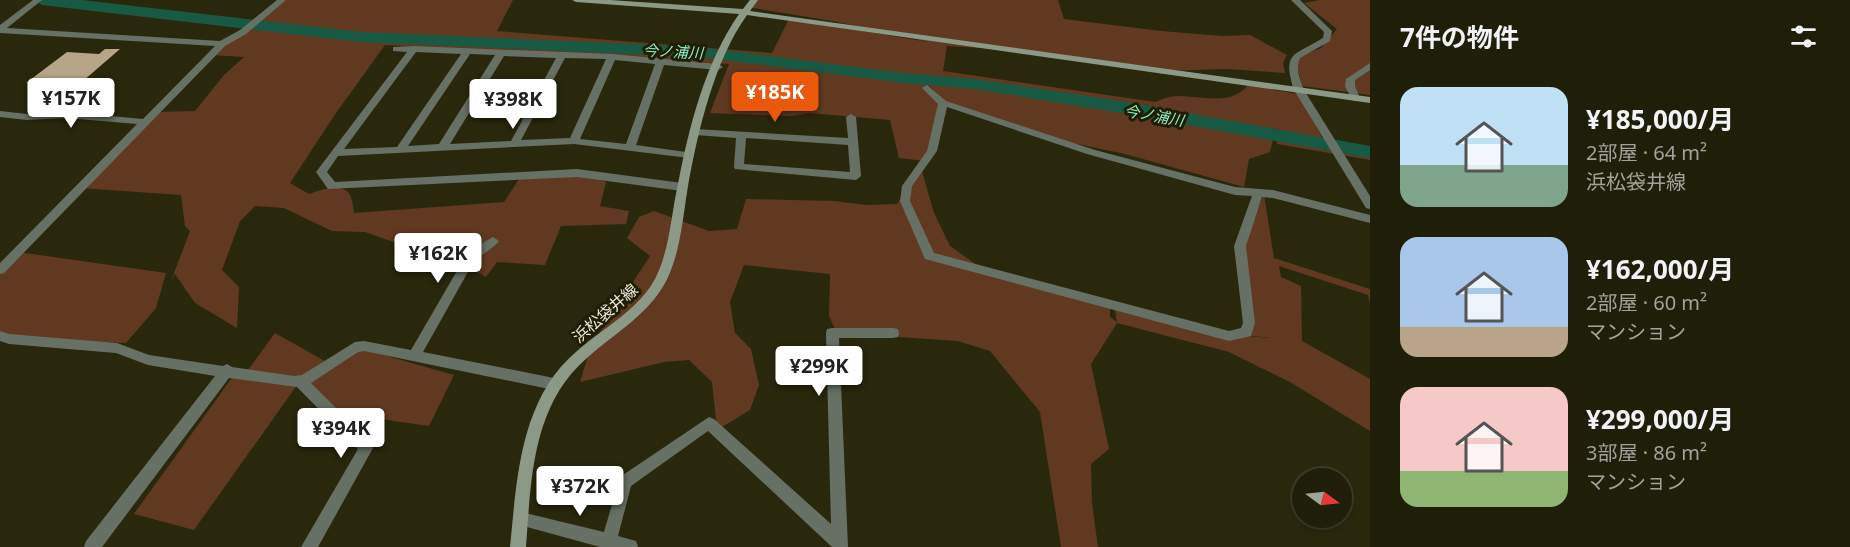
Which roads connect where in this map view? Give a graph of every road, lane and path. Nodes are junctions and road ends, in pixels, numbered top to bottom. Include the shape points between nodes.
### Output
1 (282, 0) edge
2 (576, 0) edge
3 (754, 0) edge
4 (1293, 0) edge
5 (35, 2) edge
6 (743, 12) junction
7 (0, 30) edge
8 (222, 44) junction
9 (396, 49) dead end
10 (414, 49) junction
11 (468, 51) junction
12 (501, 53) junction
13 (562, 55) junction
14 (612, 57) junction
15 (721, 58) junction
16 (661, 61) junction
17 (1370, 66) edge
18 (927, 88) dead end
19 (1299, 90) junction
20 (1355, 98) junction
21 (1370, 100) edge
22 (943, 103) junction
23 (0, 114) edge
24 (851, 117) dead end
25 (145, 122) junction
26 (695, 132) junction
27 (741, 135) junction
28 (574, 141) junction
29 (853, 142) junction
30 (514, 144) junction
31 (442, 148) junction
32 (630, 148) junction
33 (400, 150) junction
34 (335, 153) junction
35 (689, 155) junction
36 (682, 187) junction
37 (1258, 193) junction
38 (1370, 205) edge
39 (1370, 219) edge
40 (493, 241) dead end
41 (0, 270) edge
42 (893, 333) dead end
43 (0, 336) edge
44 (414, 356) junction
45 (227, 370) junction
46 (300, 381) junction
47 (554, 384) junction
48 (521, 519) junction
49 (609, 542) junction
50 (840, 545) edge
51 (92, 547) edge
52 (309, 547) edge
53 (518, 547) edge
54 (630, 547) edge

1 - 8 street
2 - 6 street
3 - 6 street, 浜松袋井線
4 - 19 street via 1328,31 1327,39 1297,55 1292,63
5 - 7 street
6 - 15 street, 浜松袋井線
6 - 19 street
7 - 8 street
8 - 25 street
9 - 10 street
10 - 11 street
10 - 34 street
11 - 12 street
11 - 33 street
12 - 13 street
12 - 31 street
13 - 14 street
13 - 30 street
14 - 16 street
14 - 28 street
15 - 16 street
15 - 26 street, 浜松袋井線
16 - 32 street
17 - 20 street via 1351,79
18 - 22 street
19 - 20 street
19 - 38 street
20 - 21 street
22 - 37 street via 1091,152 1236,191
22 - 37 street via 932,151 907,186 905,201 930,256 960,265 1229,336 1246,332 1249,323 1240,246
23 - 25 street
24 - 29 street
25 - 41 street
26 - 27 street
26 - 35 street, 浜松袋井線
27 - 29 street
27 - 29 street via 739,167 856,176
28 - 30 street
28 - 32 street
30 - 31 street
31 - 33 street
32 - 35 street
33 - 34 street
34 - 36 street via 321,172 332,186 577,173
35 - 36 street, 浜松袋井線
36 - 47 street, 浜松袋井線 via 673,243 661,279 635,312 584,353
37 - 39 street
40 - 44 street via 469,260
42 - 50 street via 832,333
43 - 45 street via 117,348 148,360
44 - 46 street via 355,347
44 - 47 street
45 - 46 street
45 - 51 street
46 - 52 street via 366,448
47 - 48 street, 浜松袋井線 via 536,422
48 - 49 street
48 - 53 street, 浜松袋井線
49 - 50 street via 625,482 710,423
49 - 54 street

